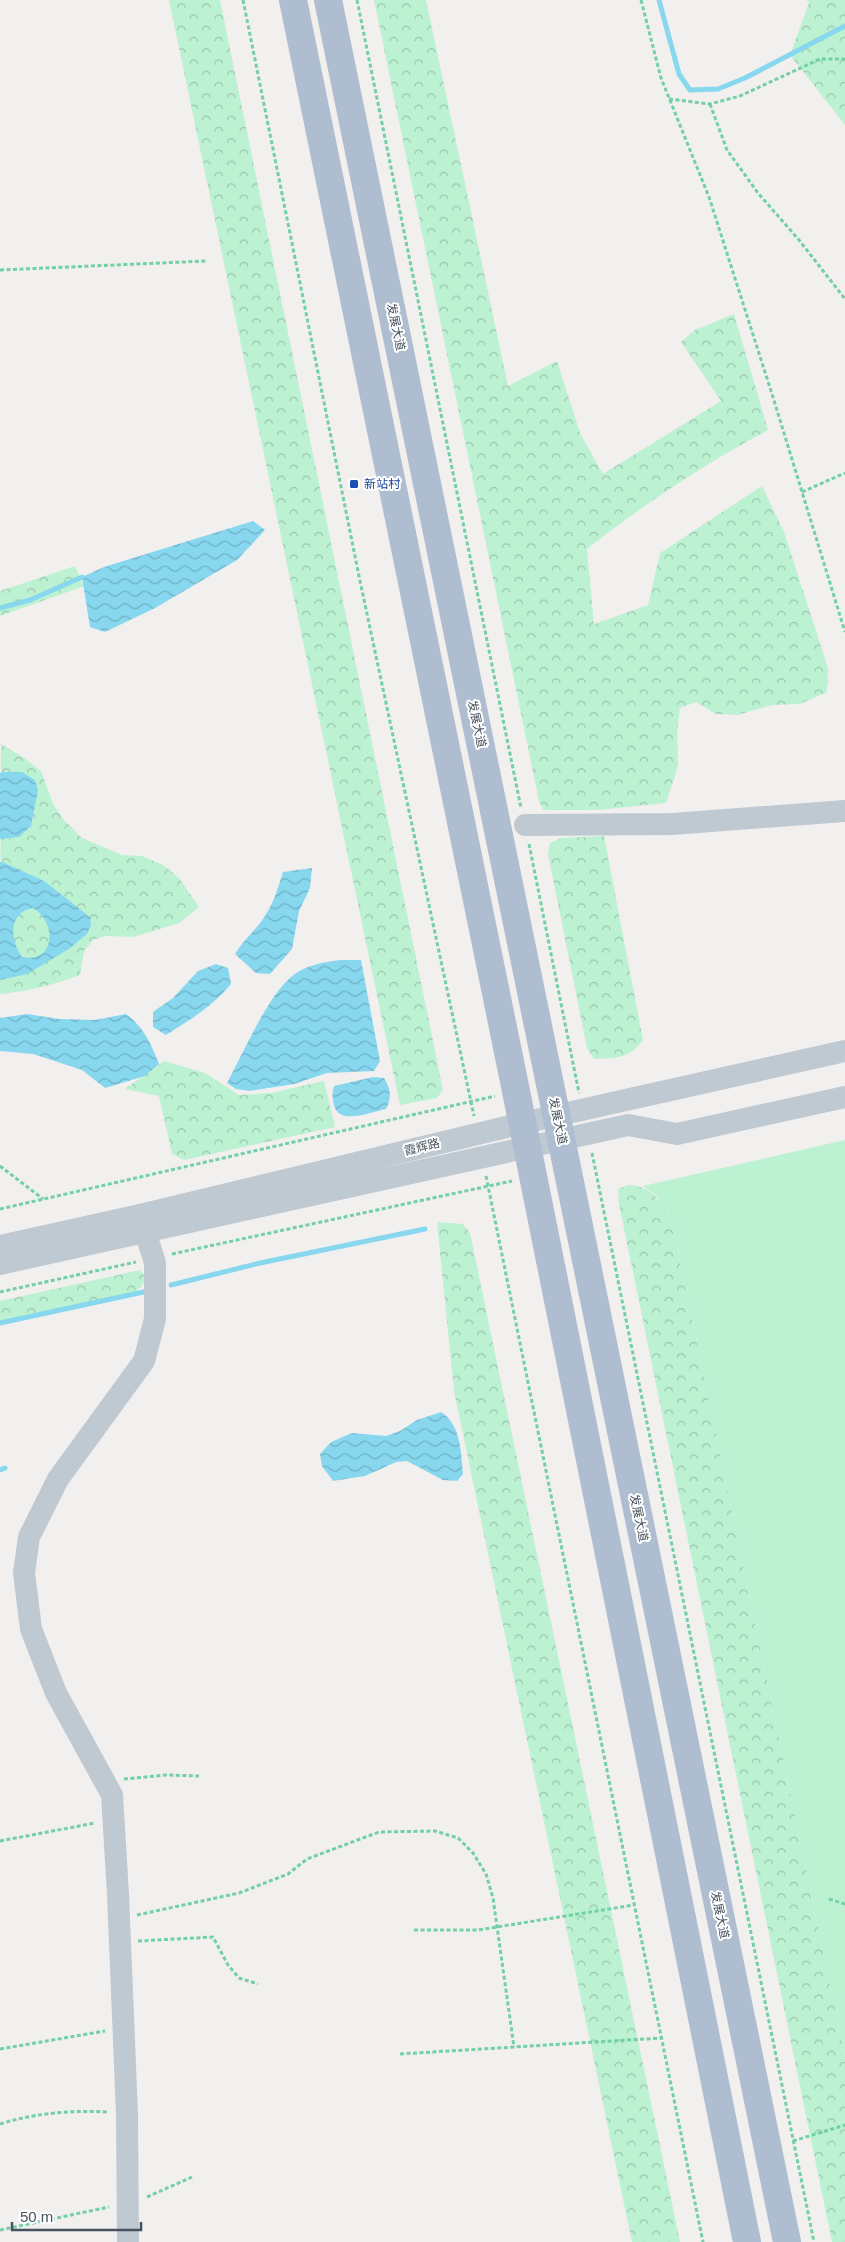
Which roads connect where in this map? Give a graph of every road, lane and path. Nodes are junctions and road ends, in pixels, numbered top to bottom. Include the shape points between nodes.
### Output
1 (293, 0) edge
2 (328, 0) edge
3 (641, 0) edge
4 (845, 59) edge
5 (669, 99) junction
6 (710, 104) junction
7 (206, 261) dead end
8 (0, 270) edge
9 (845, 299) edge
10 (845, 473) edge
11 (802, 492) junction
12 (845, 632) edge
13 (845, 811) edge
14 (525, 825) dead end
15 (845, 1051) edge
16 (576, 1078) dead end
17 (550, 1084) junction
18 (516, 1091) junction
19 (845, 1097) edge
20 (559, 1127) junction
21 (525, 1135) junction
22 (594, 1163) dead end
23 (0, 1166) edge
24 (568, 1168) junction
25 (533, 1176) junction
26 (43, 1200) junction
27 (0, 1209) edge
28 (143, 1224) junction
29 (0, 1246) edge
30 (154, 1258) junction
31 (0, 1264) edge
32 (0, 1292) edge
33 (199, 1776) dead end
34 (104, 1781) junction
35 (113, 1819) junction
36 (0, 1841) edge
37 (829, 1899) dead end
38 (845, 1904) edge
39 (634, 1905) dead end
40 (119, 1919) junction
41 (497, 1927) junction
42 (414, 1930) dead end
43 (120, 1942) junction
44 (258, 1984) dead end
45 (124, 2027) junction
46 (661, 2038) dead end
47 (514, 2047) junction
48 (0, 2049) edge
49 (400, 2054) dead end
50 (127, 2114) junction
51 (0, 2124) edge
52 (845, 2125) edge
53 (793, 2141) dead end
54 (192, 2177) dead end
55 (128, 2203) junction
56 (0, 2230) edge
57 (128, 2242) edge
58 (747, 2242) edge
59 (787, 2242) edge

1 - 18 main road
2 - 17 main road, 发展大道
3 - 5 path
4 - 6 path via 820,59 740,96
5 - 6 path
5 - 11 path via 709,197
6 - 9 path via 727,150 758,194
7 - 8 path
10 - 11 path
11 - 12 path
13 - 14 street via 672,824
15 - 20 street, 霞辉路
16 - 17 path
17 - 20 main road, 发展大道
18 - 21 main road
18 - 26 path
19 - 20 street, 霞辉路 via 677,1134 628,1126
20 - 21 street, 霞辉路
20 - 24 main road, 发展大道
21 - 25 main road
21 - 28 street, 霞辉路
22 - 24 path
23 - 26 path
24 - 59 main road, 发展大道
25 - 30 path
25 - 58 main road
26 - 27 path
28 - 29 street, 霞辉路
28 - 30 street
28 - 31 street, 霞辉路
30 - 32 path
30 - 34 street via 155,1320 144,1361 58,1479 29,1537 24,1573 31,1629 56,1693
33 - 34 path via 166,1775
34 - 35 street via 112,1795
35 - 36 path
35 - 40 street
37 - 38 path
39 - 41 path
40 - 41 path via 240,1893 288,1874 307,1859 379,1832 406,1830 443,1833 458,1838 473,1852 486,1874
40 - 43 street
41 - 42 path
41 - 47 path
43 - 44 path via 213,1937 238,1978
43 - 45 street
45 - 48 path
45 - 50 street
46 - 47 path
47 - 49 path
50 - 51 path via 63,2112
50 - 55 street
52 - 53 path
54 - 55 path
55 - 56 path
55 - 57 street

